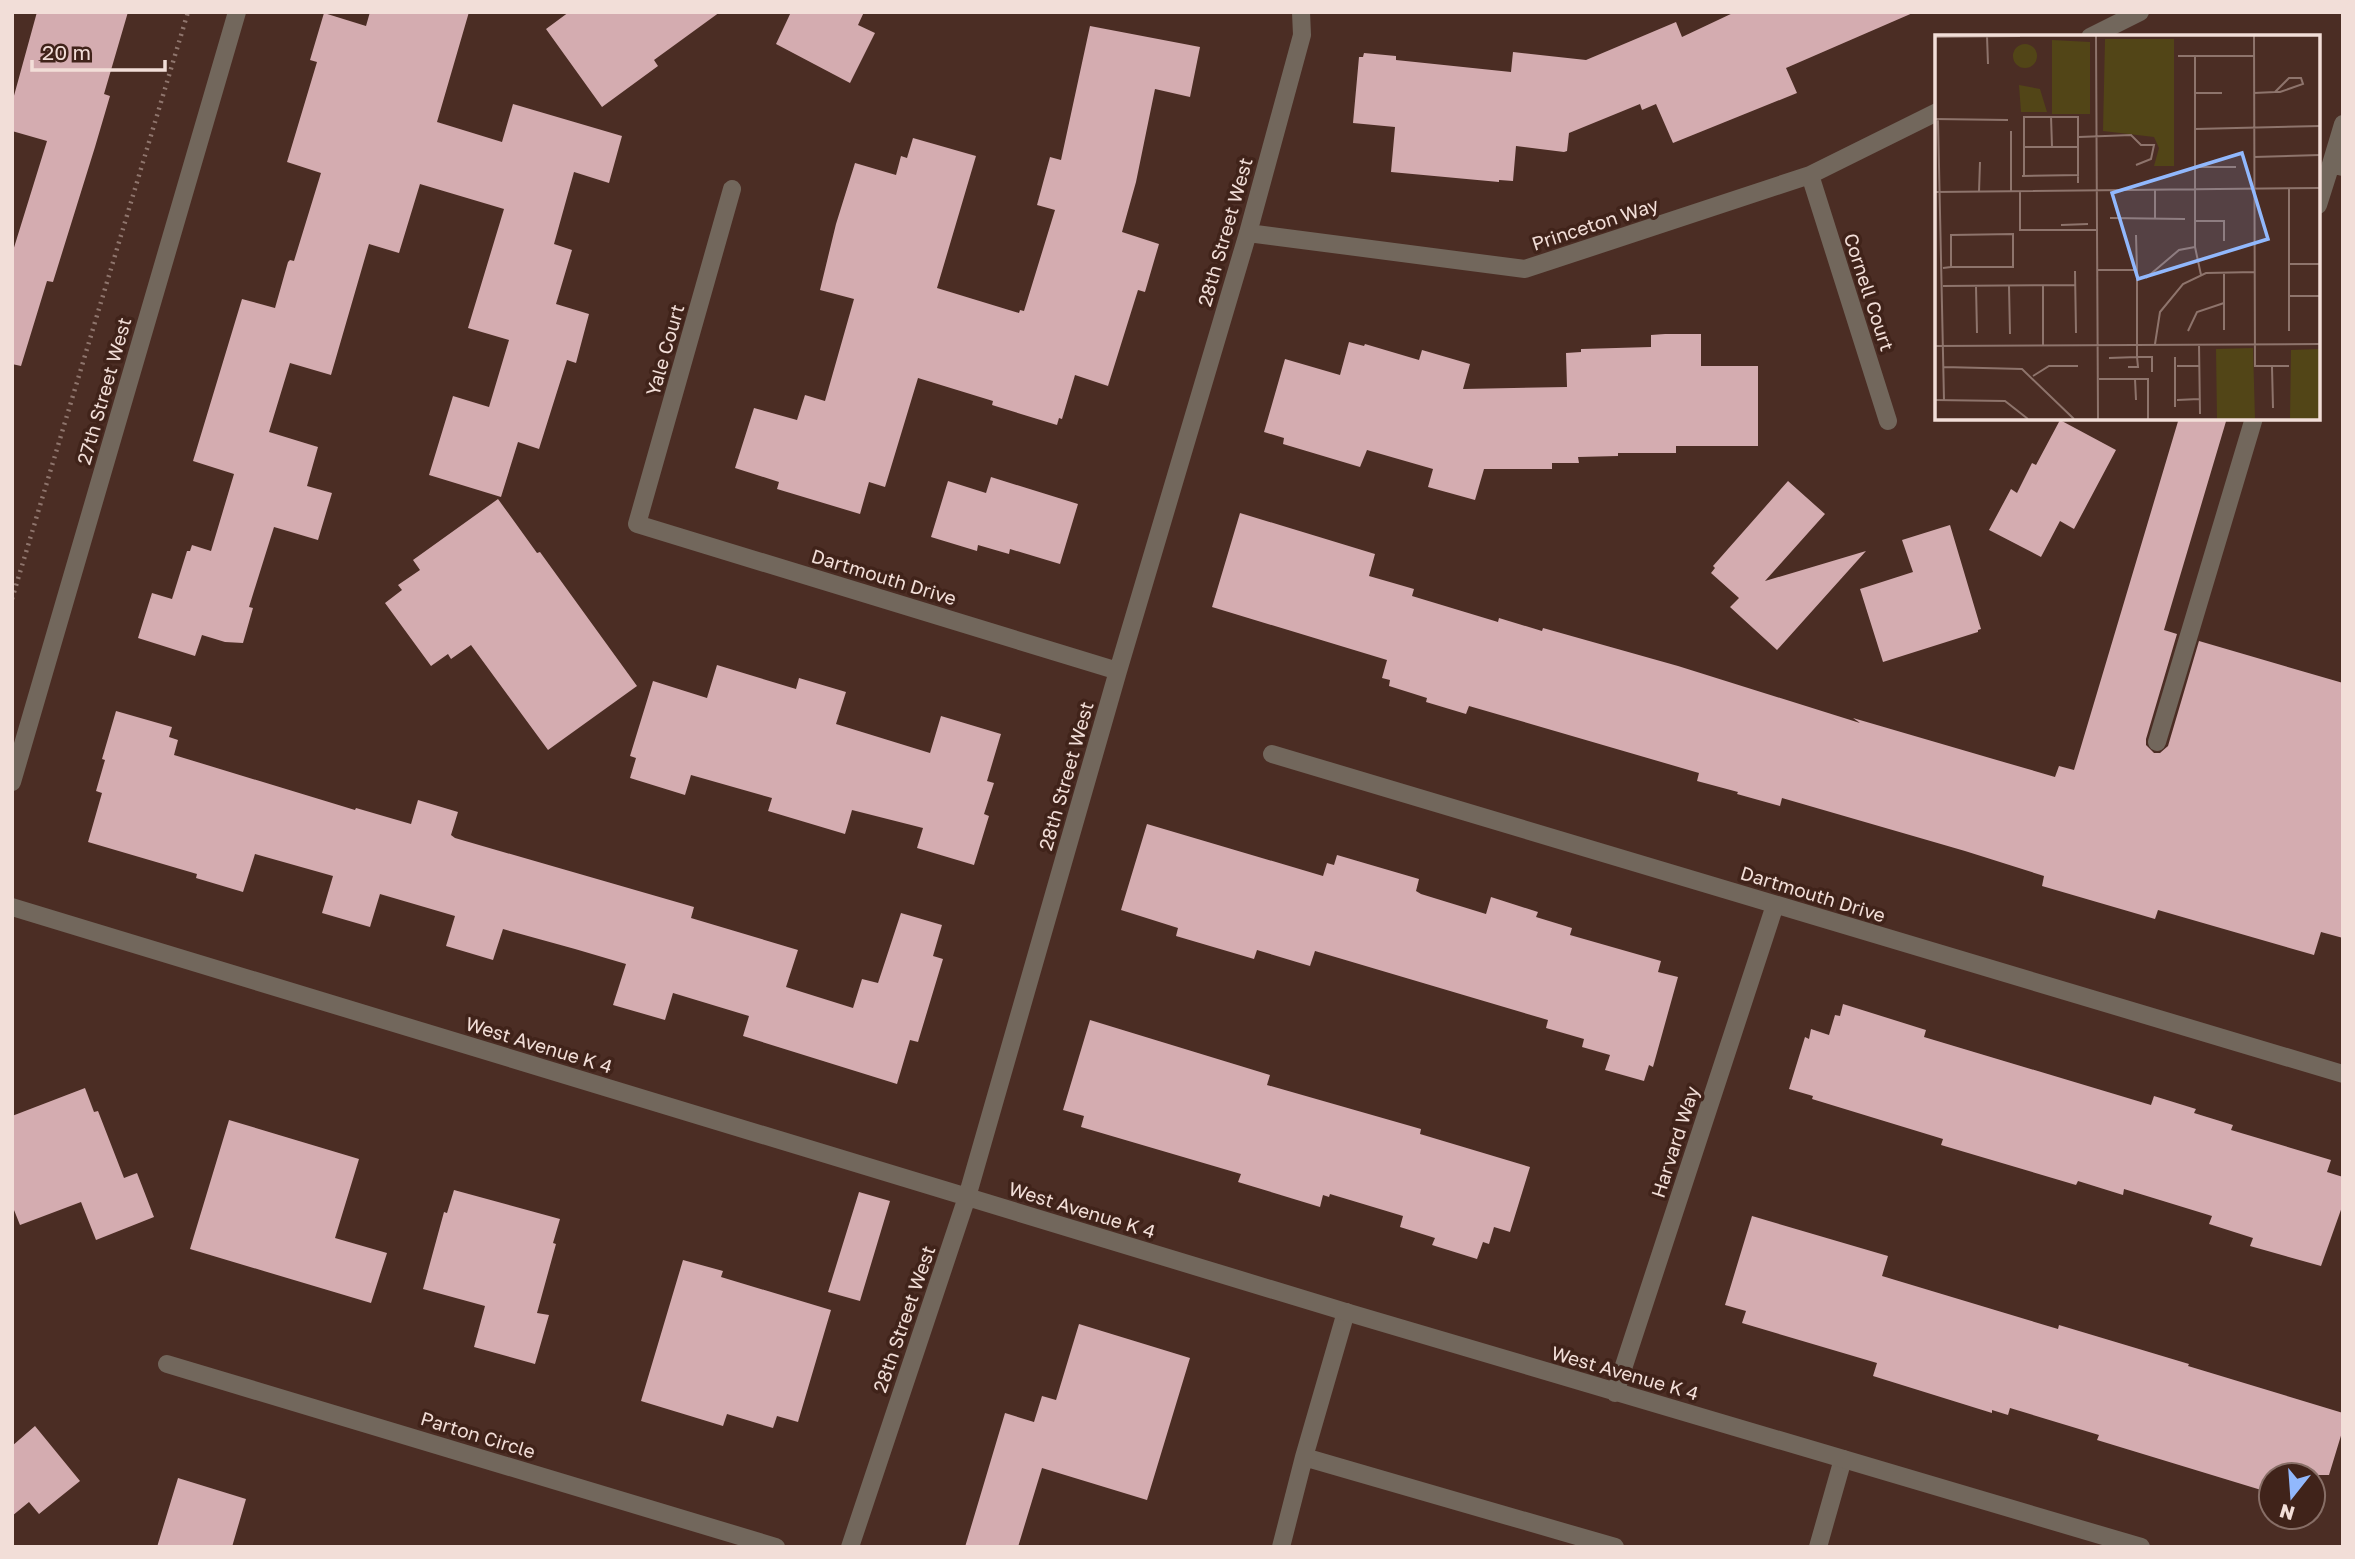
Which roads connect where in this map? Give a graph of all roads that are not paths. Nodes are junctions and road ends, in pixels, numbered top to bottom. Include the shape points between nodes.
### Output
1 (237, 12) edge
2 (1301, 12) edge
3 (2140, 12) edge
4 (2094, 35) edge
5 (1935, 113) edge
6 (2343, 124) edge
7 (2337, 165) edge
8 (1810, 175) junction
9 (733, 189) dead end
10 (2320, 201) edge
11 (1248, 233) junction
12 (2253, 420) edge
13 (1888, 421) dead end
14 (637, 524) joint
15 (1118, 671) junction
16 (2157, 742) dead end
17 (1272, 754) dead end
18 (12, 782) edge
19 (1775, 905) junction
20 (12, 907) edge
21 (2343, 1073) edge
22 (967, 1197) junction
23 (1346, 1312) junction
24 (167, 1364) dead end
25 (1615, 1393) junction
26 (1304, 1457) junction
27 (1843, 1459) junction
28 (2097, 1541) edge
29 (776, 1547) edge
30 (850, 1547) edge
31 (1281, 1547) edge
32 (1615, 1547) edge
33 (1818, 1547) edge
34 (2141, 1547) edge

1 - 18 street, 27th Street West
2 - 11 street, 28th Street West via 1301,35
3 - 4 street
5 - 8 street, Princeton Way
6 - 7 street
7 - 10 street
8 - 11 street, Princeton Way via 1525,269
8 - 13 street, Cornell Court
9 - 14 street, Yale Court
11 - 15 street, 28th Street West
12 - 16 street
14 - 15 street, Dartmouth Drive
15 - 22 street, 28th Street West
17 - 19 street, Dartmouth Drive
19 - 21 street, Dartmouth Drive
19 - 25 street, Harvard Way
20 - 22 street, West Avenue K 4
22 - 23 street, West Avenue K 4
22 - 30 street, 28th Street West
23 - 25 street, West Avenue K 4
23 - 26 street
24 - 29 street, Parton Circle
25 - 27 street, West Avenue K 4
26 - 31 street
26 - 32 street
27 - 28 street, West Avenue K 4
27 - 33 street
28 - 34 street, West Avenue K 4

